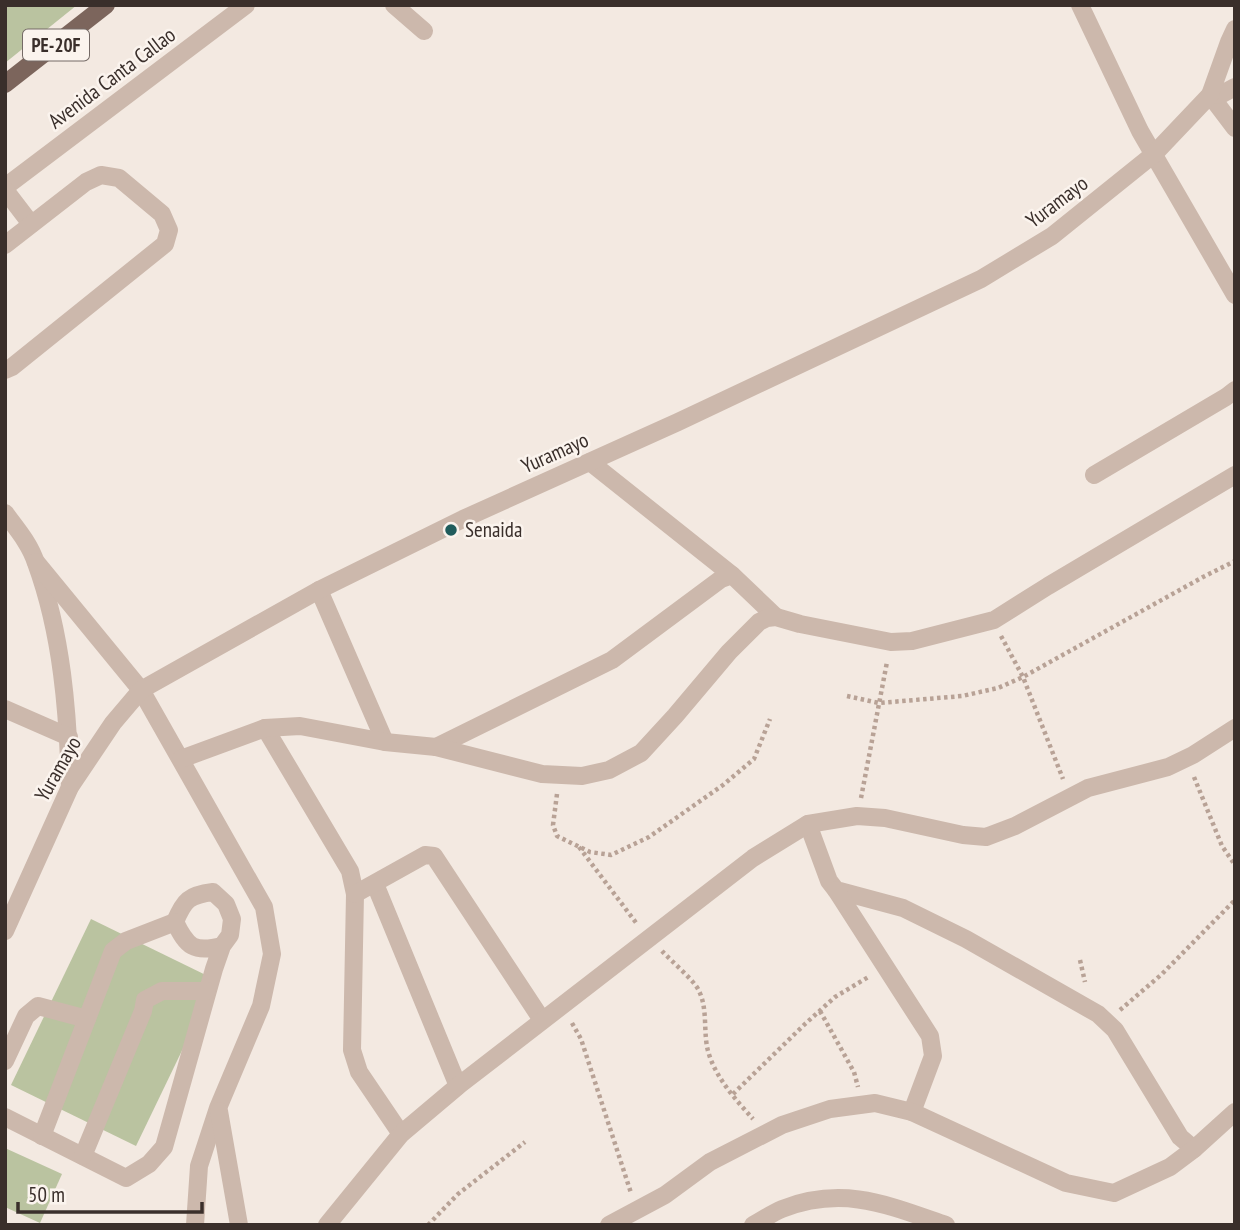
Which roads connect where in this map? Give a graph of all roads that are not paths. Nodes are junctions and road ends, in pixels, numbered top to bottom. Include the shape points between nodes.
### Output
1 (106, 5) edge
2 (246, 5) edge
3 (394, 5) edge
4 (1080, 5) edge
5 (1235, 29) edge
6 (424, 31) dead end
7 (5, 84) edge
8 (1235, 87) edge
9 (1210, 95) junction
10 (1235, 128) edge
11 (1154, 154) junction
12 (5, 189) edge
13 (31, 225) junction
14 (5, 245) edge
15 (1235, 295) edge
16 (5, 370) edge
17 (1235, 390) edge
18 (590, 462) junction
19 (1094, 475) dead end
20 (1235, 475) edge
21 (5, 513) edge
22 (36, 562) junction
23 (732, 575) junction
24 (319, 590) junction
25 (776, 617) junction
26 (141, 690) junction
27 (5, 709) edge
28 (265, 728) junction
29 (1235, 728) edge
30 (69, 737) junction
31 (385, 742) junction
32 (436, 747) junction
33 (181, 759) junction
34 (70, 787) junction
35 (808, 824) junction
36 (375, 884) junction
37 (836, 890) junction
38 (355, 894) junction
39 (174, 922) junction
40 (5, 931) edge
41 (222, 946) junction
42 (207, 991) junction
43 (87, 1019) junction
44 (542, 1020) junction
45 (5, 1061) edge
46 (458, 1086) junction
47 (218, 1108) junction
48 (912, 1112) junction
49 (1235, 1112) edge
50 (5, 1117) edge
51 (401, 1134) junction
52 (43, 1136) junction
53 (1194, 1149) junction
54 (83, 1156) junction
55 (195, 1225) edge
56 (239, 1225) edge
57 (327, 1225) edge
58 (609, 1225) edge
59 (753, 1225) edge
60 (946, 1225) edge

1 - 7 main road, PE-20F
2 - 12 street, Avenida Canta Callao
3 - 6 street
4 - 11 street
5 - 9 street
8 - 9 street
9 - 10 street
9 - 11 street, Yuramayo
11 - 15 street
11 - 18 street, Yuramayo via 1052,236 981,279
12 - 13 street
13 - 14 street
13 - 16 street via 101,175 119,178 162,214 169,230 165,244
17 - 19 street
18 - 23 street
18 - 24 street, Yuramayo
20 - 25 street via 994,620 891,642
21 - 22 street
22 - 26 street
22 - 30 street via 56,634
23 - 25 street
23 - 32 street via 612,660
24 - 26 street, Yuramayo
24 - 31 street
25 - 32 street via 751,629 641,753 609,770 582,776 542,774
26 - 33 street
26 - 34 street, Yuramayo
27 - 30 street
28 - 31 street via 300,726
28 - 33 street
28 - 38 street via 350,871
29 - 35 street via 1194,755 1157,771 1088,788 986,837 885,818 857,816
30 - 34 street
31 - 32 street
33 - 47 street via 264,907 272,954 261,1006
34 - 40 street, Yuramayo
35 - 37 street
35 - 44 street via 753,858
36 - 38 street
36 - 44 street via 425,855 434,856
36 - 46 street
37 - 48 street via 930,1037 933,1056
37 - 53 street via 903,908 1098,1014 1115,1030 1180,1137
38 - 51 street via 352,1050 359,1072
39 - 41 street via 193,948
39 - 41 street via 186,900 213,892 226,904 232,919 230,935
39 - 43 street via 113,951
41 - 42 street
42 - 54 street via 162,991 145,1000
42 - 54 street via 164,1147 149,1164 126,1178
43 - 45 street via 38,1006 26,1016
43 - 52 street
44 - 46 street
46 - 51 street
47 - 55 street via 200,1166
47 - 56 street
48 - 53 street via 1066,1183 1114,1193 1170,1167
48 - 58 street via 875,1103 830,1109 782,1125 710,1161 665,1195
49 - 53 street
50 - 52 street
51 - 57 street
52 - 54 street
59 - 60 street via 812,1200 849,1197 887,1204

